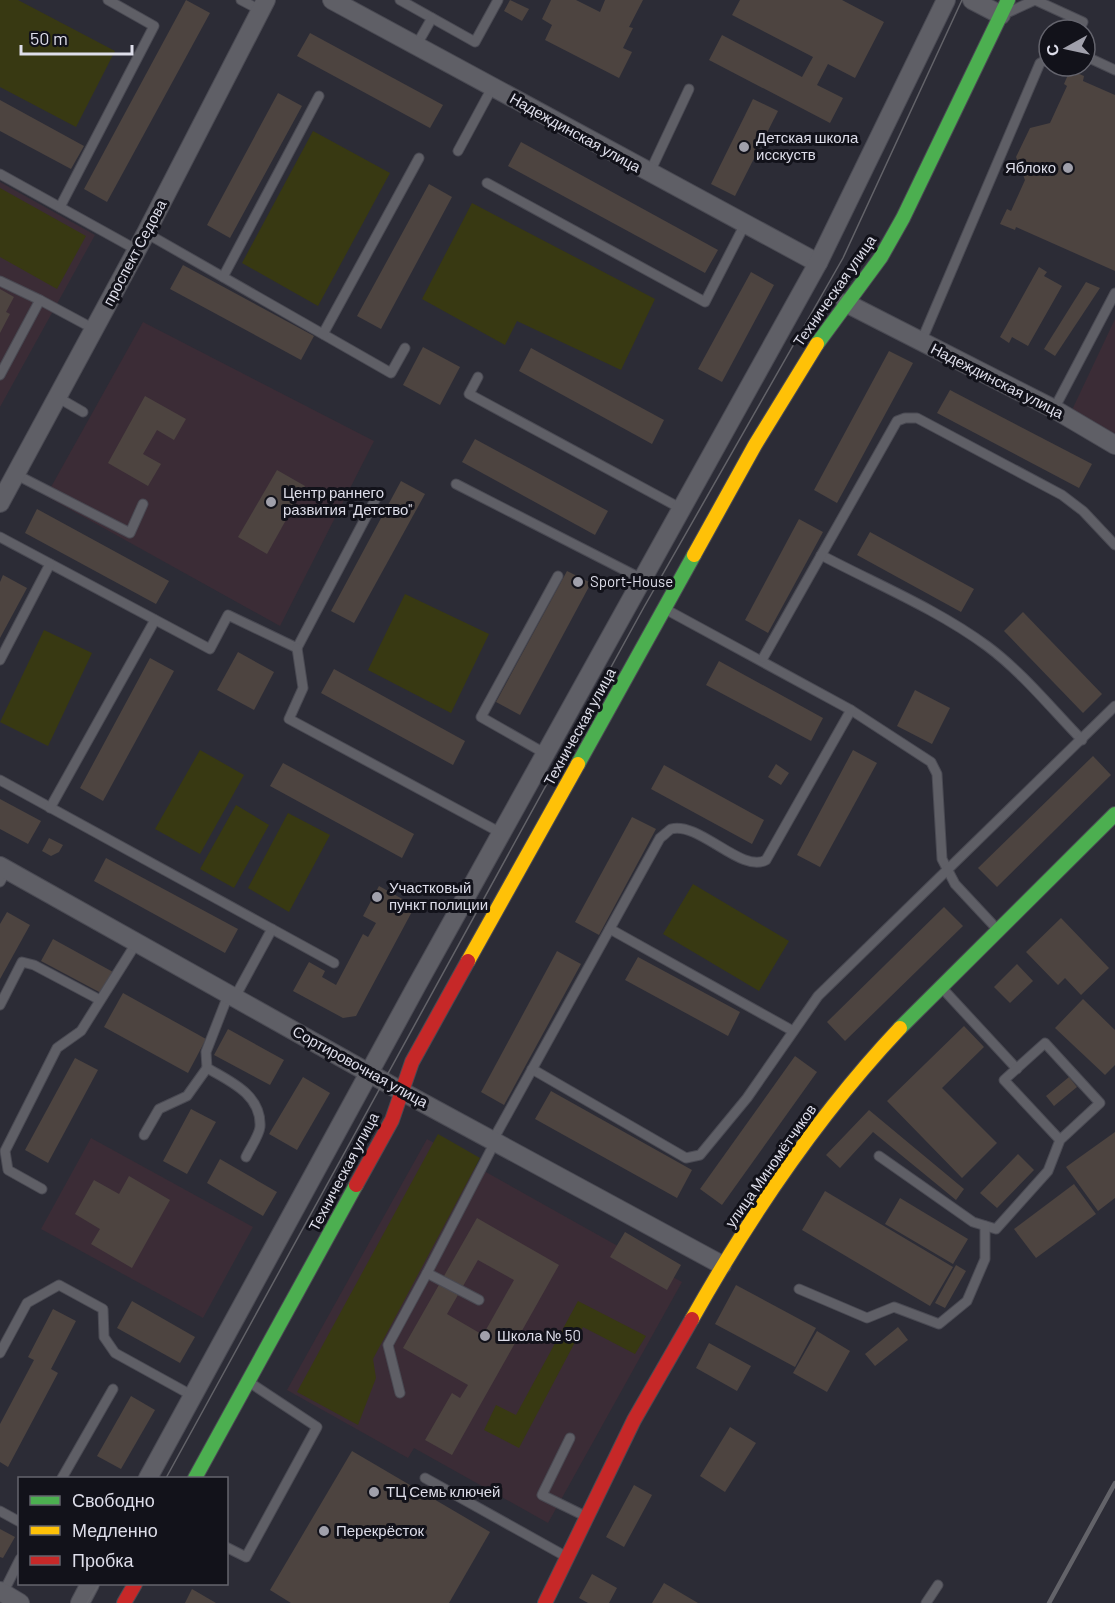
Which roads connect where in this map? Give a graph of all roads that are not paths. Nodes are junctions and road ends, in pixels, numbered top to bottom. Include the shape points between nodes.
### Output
1 (108, 0) edge
2 (241, 0) edge
3 (333, 0) edge
4 (400, 0) edge
5 (498, 0) edge
6 (946, 0) edge
7 (972, 0) edge
8 (263, 5) edge
9 (1004, 8) edge
10 (432, 18) junction
11 (1067, 18) edge
12 (416, 46) junction
13 (1097, 62) edge
14 (1037, 70) edge
15 (1115, 70) edge
16 (492, 88) junction
17 (689, 89) dead end
18 (319, 96) dead end
19 (458, 151) dead end
20 (418, 158) dead end
21 (0, 174) edge
22 (649, 174) junction
23 (487, 183) dead end
24 (60, 207) junction
25 (745, 224) junction
26 (146, 233) junction
27 (137, 250) junction
28 (819, 263) junction
29 (224, 277) junction
30 (0, 280) edge
31 (1115, 293) edge
32 (40, 300) junction
33 (846, 303) junction
34 (94, 329) junction
35 (324, 334) junction
36 (921, 342) junction
37 (405, 348) dead end
38 (0, 375) edge
39 (478, 377) dead end
40 (57, 397) junction
41 (1054, 409) junction
42 (83, 412) dead end
43 (1115, 445) edge
44 (15, 474) junction
45 (456, 484) dead end
46 (376, 498) dead end
47 (0, 503) edge
48 (143, 504) dead end
49 (682, 509) junction
50 (0, 537) edge
51 (1115, 545) edge
52 (822, 555) junction
53 (50, 564) junction
54 (558, 576) dead end
55 (642, 579) junction
56 (664, 609) junction
57 (155, 620) junction
58 (297, 648) junction
59 (764, 658) dead end
60 (0, 660) edge
61 (1115, 706) edge
62 (851, 710) junction
63 (1082, 740) junction
64 (546, 754) junction
65 (0, 780) edge
66 (50, 808) junction
67 (1115, 814) edge
68 (501, 833) junction
69 (946, 871) junction
70 (2, 873) edge
71 (272, 929) junction
72 (610, 929) junction
73 (999, 930) junction
74 (137, 942) junction
75 (334, 963) dead end
76 (940, 986) junction
77 (232, 995) junction
78 (100, 1000) junction
79 (0, 1005) edge
80 (793, 1031) junction
81 (207, 1068) junction
82 (1017, 1068) junction
83 (532, 1070) junction
84 (370, 1074) junction
85 (401, 1091) junction
86 (144, 1136) dead end
87 (1060, 1140) junction
88 (494, 1141) junction
89 (246, 1156) dead end
90 (879, 1156) dead end
91 (42, 1189) dead end
92 (985, 1226) junction
93 (722, 1265) junction
94 (428, 1273) junction
95 (799, 1288) dead end
96 (479, 1300) dead end
97 (0, 1353) edge
98 (249, 1382) junction
99 (112, 1389) dead end
100 (400, 1393) dead end
101 (193, 1396) junction
102 (570, 1438) dead end
103 (63, 1477) edge
104 (149, 1477) edge
105 (196, 1477) edge
106 (425, 1478) dead end
107 (0, 1511) edge
108 (587, 1517) junction
109 (18, 1521) edge
110 (228, 1548) edge
111 (567, 1557) junction
112 (18, 1563) edge
113 (89, 1585) edge
114 (134, 1585) edge
115 (938, 1585) dead end
116 (2, 1592) edge
117 (20, 1603) edge
118 (80, 1603) edge
119 (124, 1603) edge
120 (545, 1603) edge
121 (926, 1603) edge

1 - 24 lane via 154,26
2 - 8 lane
3 - 12 street, Надеждинская улица
4 - 10 lane
5 - 10 lane via 475,42
6 - 28 street
7 - 9 street
8 - 26 street, проспект Седова
9 - 11 lane via 1035,0
9 - 33 main road, Техническая улица via 903,218 881,257
10 - 12 lane
12 - 16 street, Надеждинская улица
13 - 15 lane
14 - 36 lane
16 - 19 lane
16 - 22 street, Надеждинская улица
17 - 22 lane
18 - 29 lane
20 - 35 lane
21 - 24 lane
22 - 25 street, Надеждинская улица
23 - 25 lane via 705,302
24 - 27 lane
25 - 28 street, Надеждинская улица
26 - 27 street, проспект Седова
26 - 29 lane
27 - 34 street, проспект Седова
28 - 49 street
29 - 35 lane
30 - 32 lane
31 - 41 lane
32 - 34 lane
32 - 38 lane
33 - 36 street, Надеждинская улица
33 - 56 main road, Техническая улица via 755,445
34 - 40 street, проспект Седова
35 - 37 lane via 391,373
36 - 41 street, Надеждинская улица
39 - 49 lane via 469,394
40 - 42 lane
40 - 44 street, проспект Седова
41 - 43 street, Надеждинская улица
44 - 47 street, проспект Седова
44 - 48 lane via 130,533
45 - 55 lane
46 - 58 lane
49 - 55 street
50 - 53 lane
51 - 52 lane via 1062,495 917,418 906,417 897,421
52 - 59 lane
52 - 63 lane via 964,629 1005,660
53 - 57 lane
53 - 60 lane
54 - 64 lane via 481,717
55 - 64 street
56 - 62 lane
56 - 85 main road, Техническая улица via 411,1062
57 - 58 lane via 210,649 228,615
57 - 66 lane
58 - 68 lane via 303,688 289,718
61 - 63 lane
62 - 69 lane via 931,762 937,774
62 - 72 lane via 766,860 760,864 751,862 700,836 671,830 660,838
63 - 69 lane
64 - 68 street
65 - 66 lane
66 - 71 lane
67 - 73 main road, улица Миномётчиков
68 - 84 street
69 - 73 lane
69 - 80 lane via 818,996
70 - 74 street, Сортировочная улица
71 - 75 lane
71 - 77 lane
72 - 80 lane
72 - 83 lane
73 - 76 main road, улица Миномётчиков
74 - 77 street, Сортировочная улица
74 - 78 lane
76 - 82 lane
76 - 93 main road, улица Миномётчиков via 864,1066
77 - 81 lane via 206,1053
77 - 84 street, Сортировочная улица
78 - 79 lane via 22,962
78 - 91 lane via 81,1031 57,1048 5,1151 8,1170
80 - 83 lane via 747,1098 700,1155 691,1158
81 - 86 lane via 187,1096 159,1109
81 - 89 lane via 244,1089 258,1112 260,1129
82 - 87 lane via 1004,1080
82 - 87 lane via 1045,1043 1100,1103
83 - 88 lane
84 - 85 street, Сортировочная улица
84 - 101 street
85 - 88 street, Сортировочная улица
85 - 98 main road, Техническая улица via 392,1120
87 - 92 lane via 1048,1171 996,1229
88 - 93 street, Сортировочная улица
88 - 94 lane
90 - 92 lane via 973,1222
92 - 95 lane via 985,1258 967,1301 939,1324 894,1307 867,1318
93 - 108 main road, улица Миномётчиков via 634,1420
94 - 96 lane
94 - 100 lane via 388,1345
97 - 101 lane via 27,1303 59,1285 103,1309 104,1337 115,1353
98 - 105 main road, Техническая улица
98 - 110 lane via 317,1427 246,1557
99 - 103 lane
101 - 104 street
102 - 108 lane via 542,1495
106 - 111 lane
107 - 109 lane
108 - 111 main road, улица Миномётчиков
111 - 120 main road, улица Миномётчиков
112 - 116 lane
113 - 118 street
114 - 119 main road
115 - 121 lane
116 - 117 street

